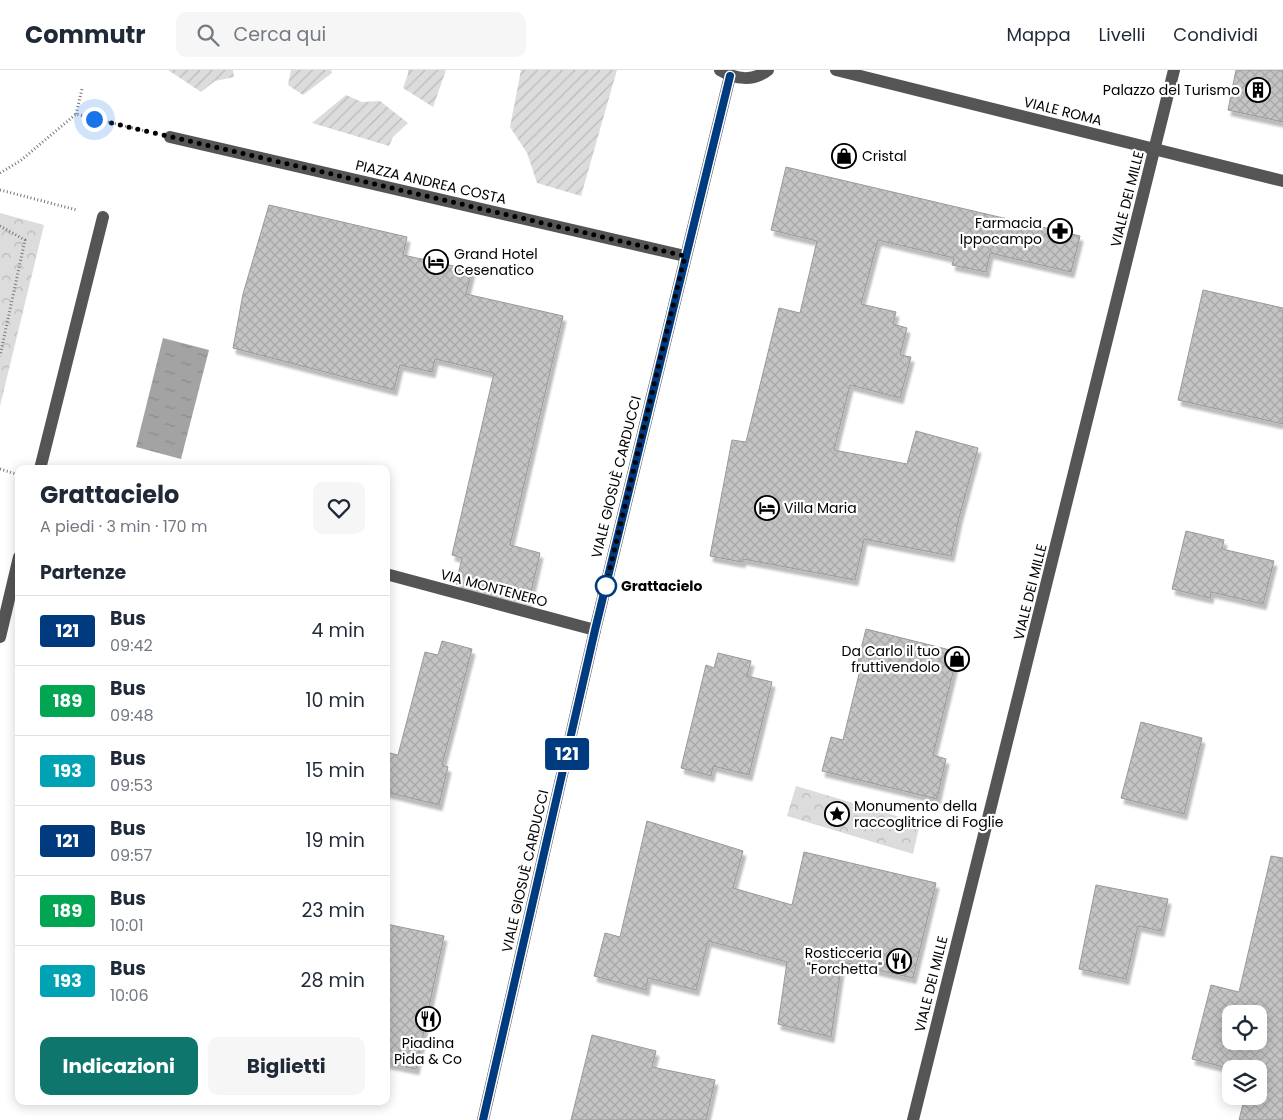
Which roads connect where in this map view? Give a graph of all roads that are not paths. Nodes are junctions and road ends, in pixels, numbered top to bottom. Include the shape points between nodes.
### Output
1 (768, 70) edge
2 (836, 70) edge
3 (1174, 70) edge
4 (725, 73) edge
5 (170, 137) road end
6 (1155, 150) junction
7 (1283, 181) edge
8 (103, 218) road end
9 (685, 256) junction
10 (41, 465) edge
11 (15, 575) edge
12 (390, 575) edge
13 (595, 630) junction
14 (0, 637) edge
15 (483, 1120) edge
16 (913, 1120) edge

1 - 4 street via 741,78
2 - 6 street, VIALE ROMA
3 - 6 street, VIALE DEI MILLE
4 - 9 street, VIALE GIOSUÈ CARDUCCI
5 - 9 street, PIAZZA ANDREA COSTA
6 - 7 street, VIALE ROMA
6 - 16 street, VIALE DEI MILLE
8 - 10 street
9 - 13 street, VIALE GIOSUÈ CARDUCCI
11 - 14 street
12 - 13 street, VIA MONTENERO
13 - 15 street, VIALE GIOSUÈ CARDUCCI

